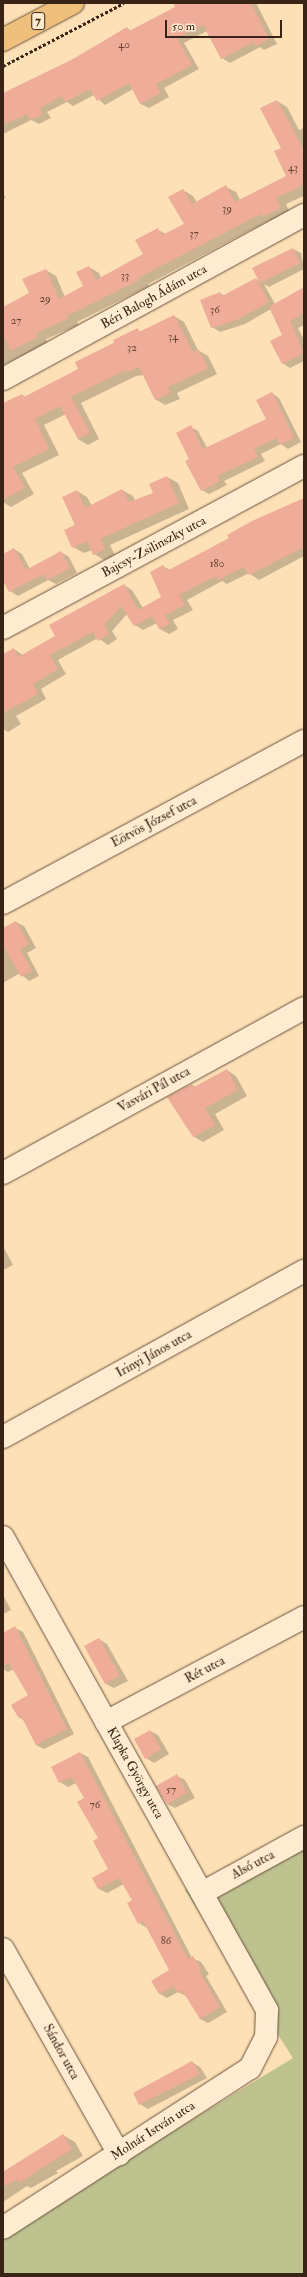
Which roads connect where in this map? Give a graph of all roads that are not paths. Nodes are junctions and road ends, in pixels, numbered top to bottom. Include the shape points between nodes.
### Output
1 (73, 3) edge
2 (3, 40) edge
3 (304, 215) edge
4 (3, 379) edge
5 (304, 466) edge
6 (3, 628) edge
7 (304, 741) edge
8 (3, 903) edge
9 (304, 1008) edge
10 (3, 1173) edge
11 (304, 1272) edge
12 (3, 1438) edge
13 (3, 1537) edge
14 (304, 1617) edge
15 (106, 1722) junction
16 (304, 1837) edge
17 (202, 1892) junction
18 (3, 1949) edge
19 (267, 2010) joint
20 (119, 2154) junction
21 (3, 2228) edge

1 - 2 main road, 7
3 - 4 street, Béri Balogh Ádám utca
5 - 6 street, Bajcsy-Zsilinszky utca
7 - 8 street, Eötvös József utca
9 - 10 street, Vasvári Pál utca
11 - 12 street, Irinyi János utca
13 - 15 street, Klapka György utca
14 - 15 street, Rét utca
15 - 17 street, Klapka György utca
16 - 17 street, Alsó utca
17 - 19 street, Klapka György utca
18 - 20 street, Sándor utca
19 - 20 street, Molnár István utca via 266,2037 250,2068
20 - 21 street, Molnár István utca

